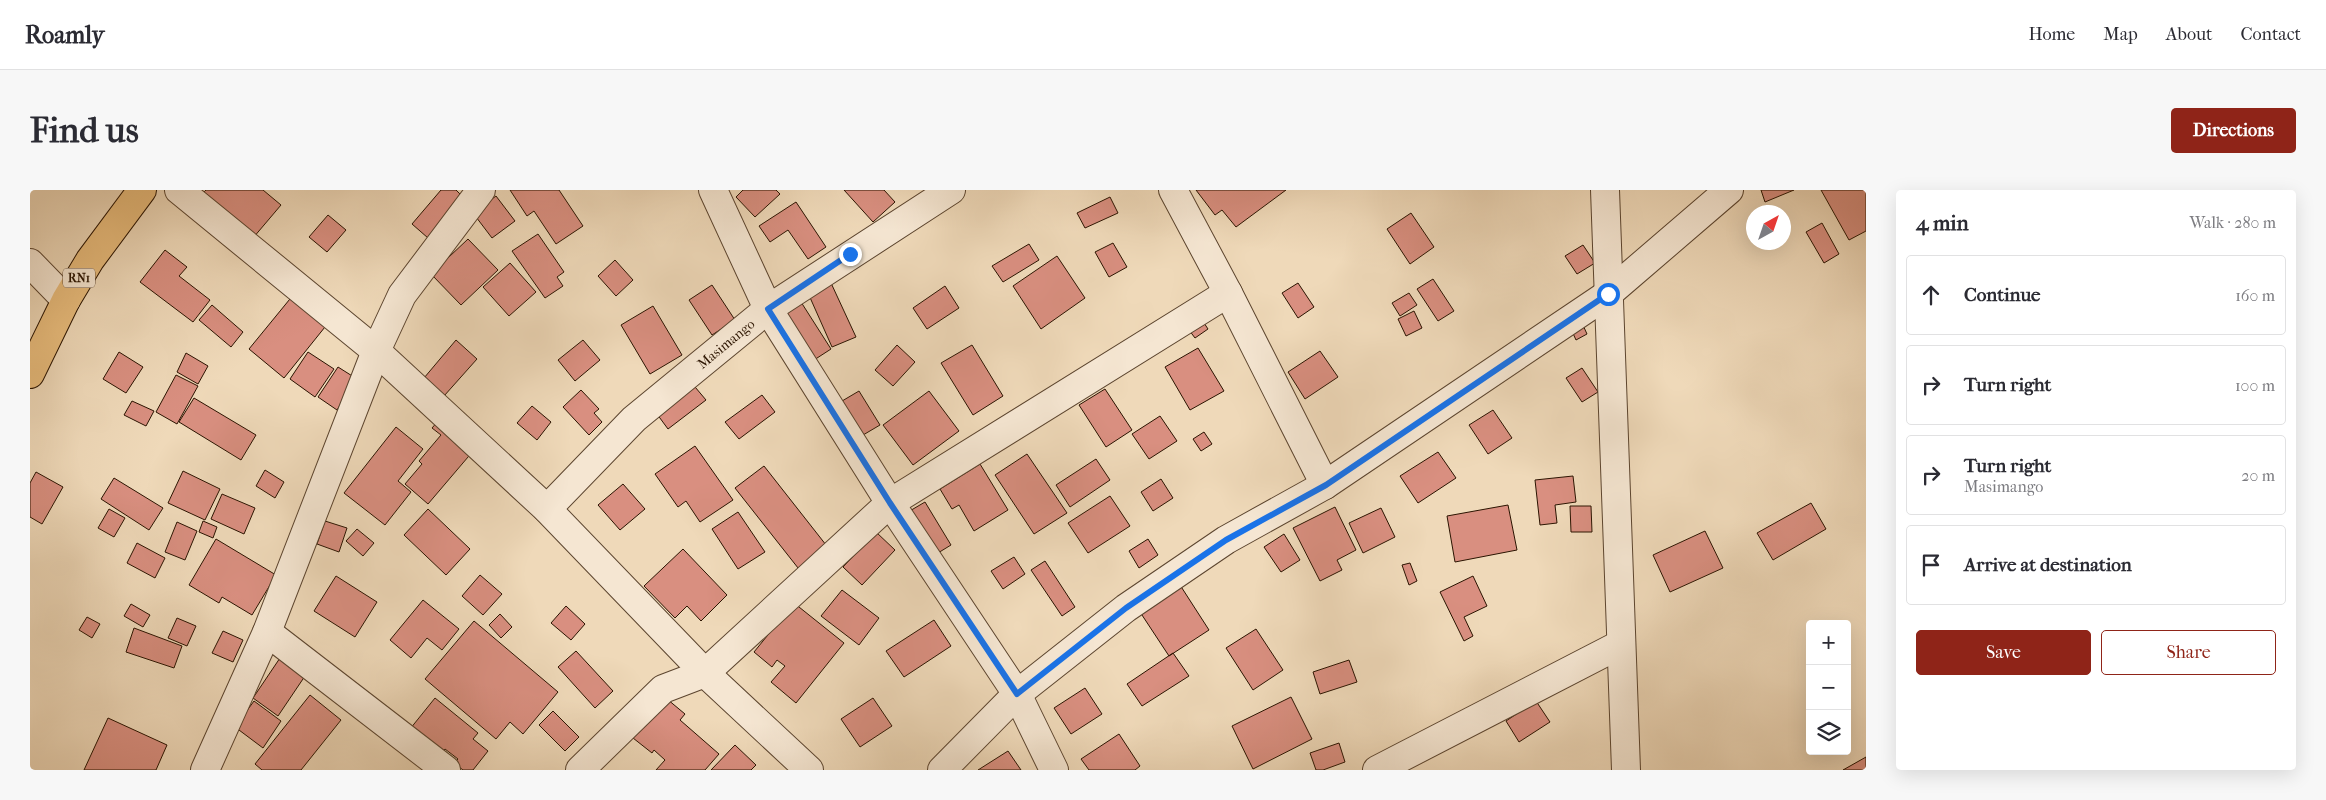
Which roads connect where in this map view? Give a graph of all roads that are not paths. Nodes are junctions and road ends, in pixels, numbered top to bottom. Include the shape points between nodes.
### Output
1 (142, 190) edge
2 (179, 190) edge
3 (481, 190) edge
4 (712, 190) edge
5 (951, 190) edge
6 (1173, 190) edge
7 (1605, 190) edge
8 (1729, 190) edge
9 (30, 263) edge
10 (1228, 293) junction
11 (1608, 294) junction
12 (66, 300) junction
13 (768, 309) junction
14 (376, 351) junction
15 (30, 374) edge
16 (1326, 485) junction
17 (890, 503) junction
18 (547, 509) junction
19 (267, 632) junction
20 (1621, 644) junction
21 (705, 673) junction
22 (1017, 694) junction
23 (205, 770) edge
24 (446, 770) edge
25 (580, 770) edge
26 (809, 770) edge
27 (942, 770) edge
28 (1054, 770) edge
29 (1377, 770) edge
30 (1626, 770) edge

1 - 12 highway, RN1 via 90,260
2 - 14 street
3 - 14 street via 402,295
4 - 13 street
5 - 13 street, Masimango
6 - 10 street
7 - 11 street
8 - 11 street
9 - 12 street
10 - 16 street
10 - 17 street
11 - 16 street
11 - 20 street
12 - 15 highway, RN1
13 - 17 street
13 - 18 street, Masimango via 634,419
14 - 18 street
14 - 19 street
16 - 22 street via 1226,540 1126,608
17 - 21 street
17 - 22 street
18 - 21 street
19 - 23 street
19 - 24 street
20 - 29 street
20 - 30 street
21 - 25 street via 663,689
21 - 26 street
22 - 27 street
22 - 28 street

